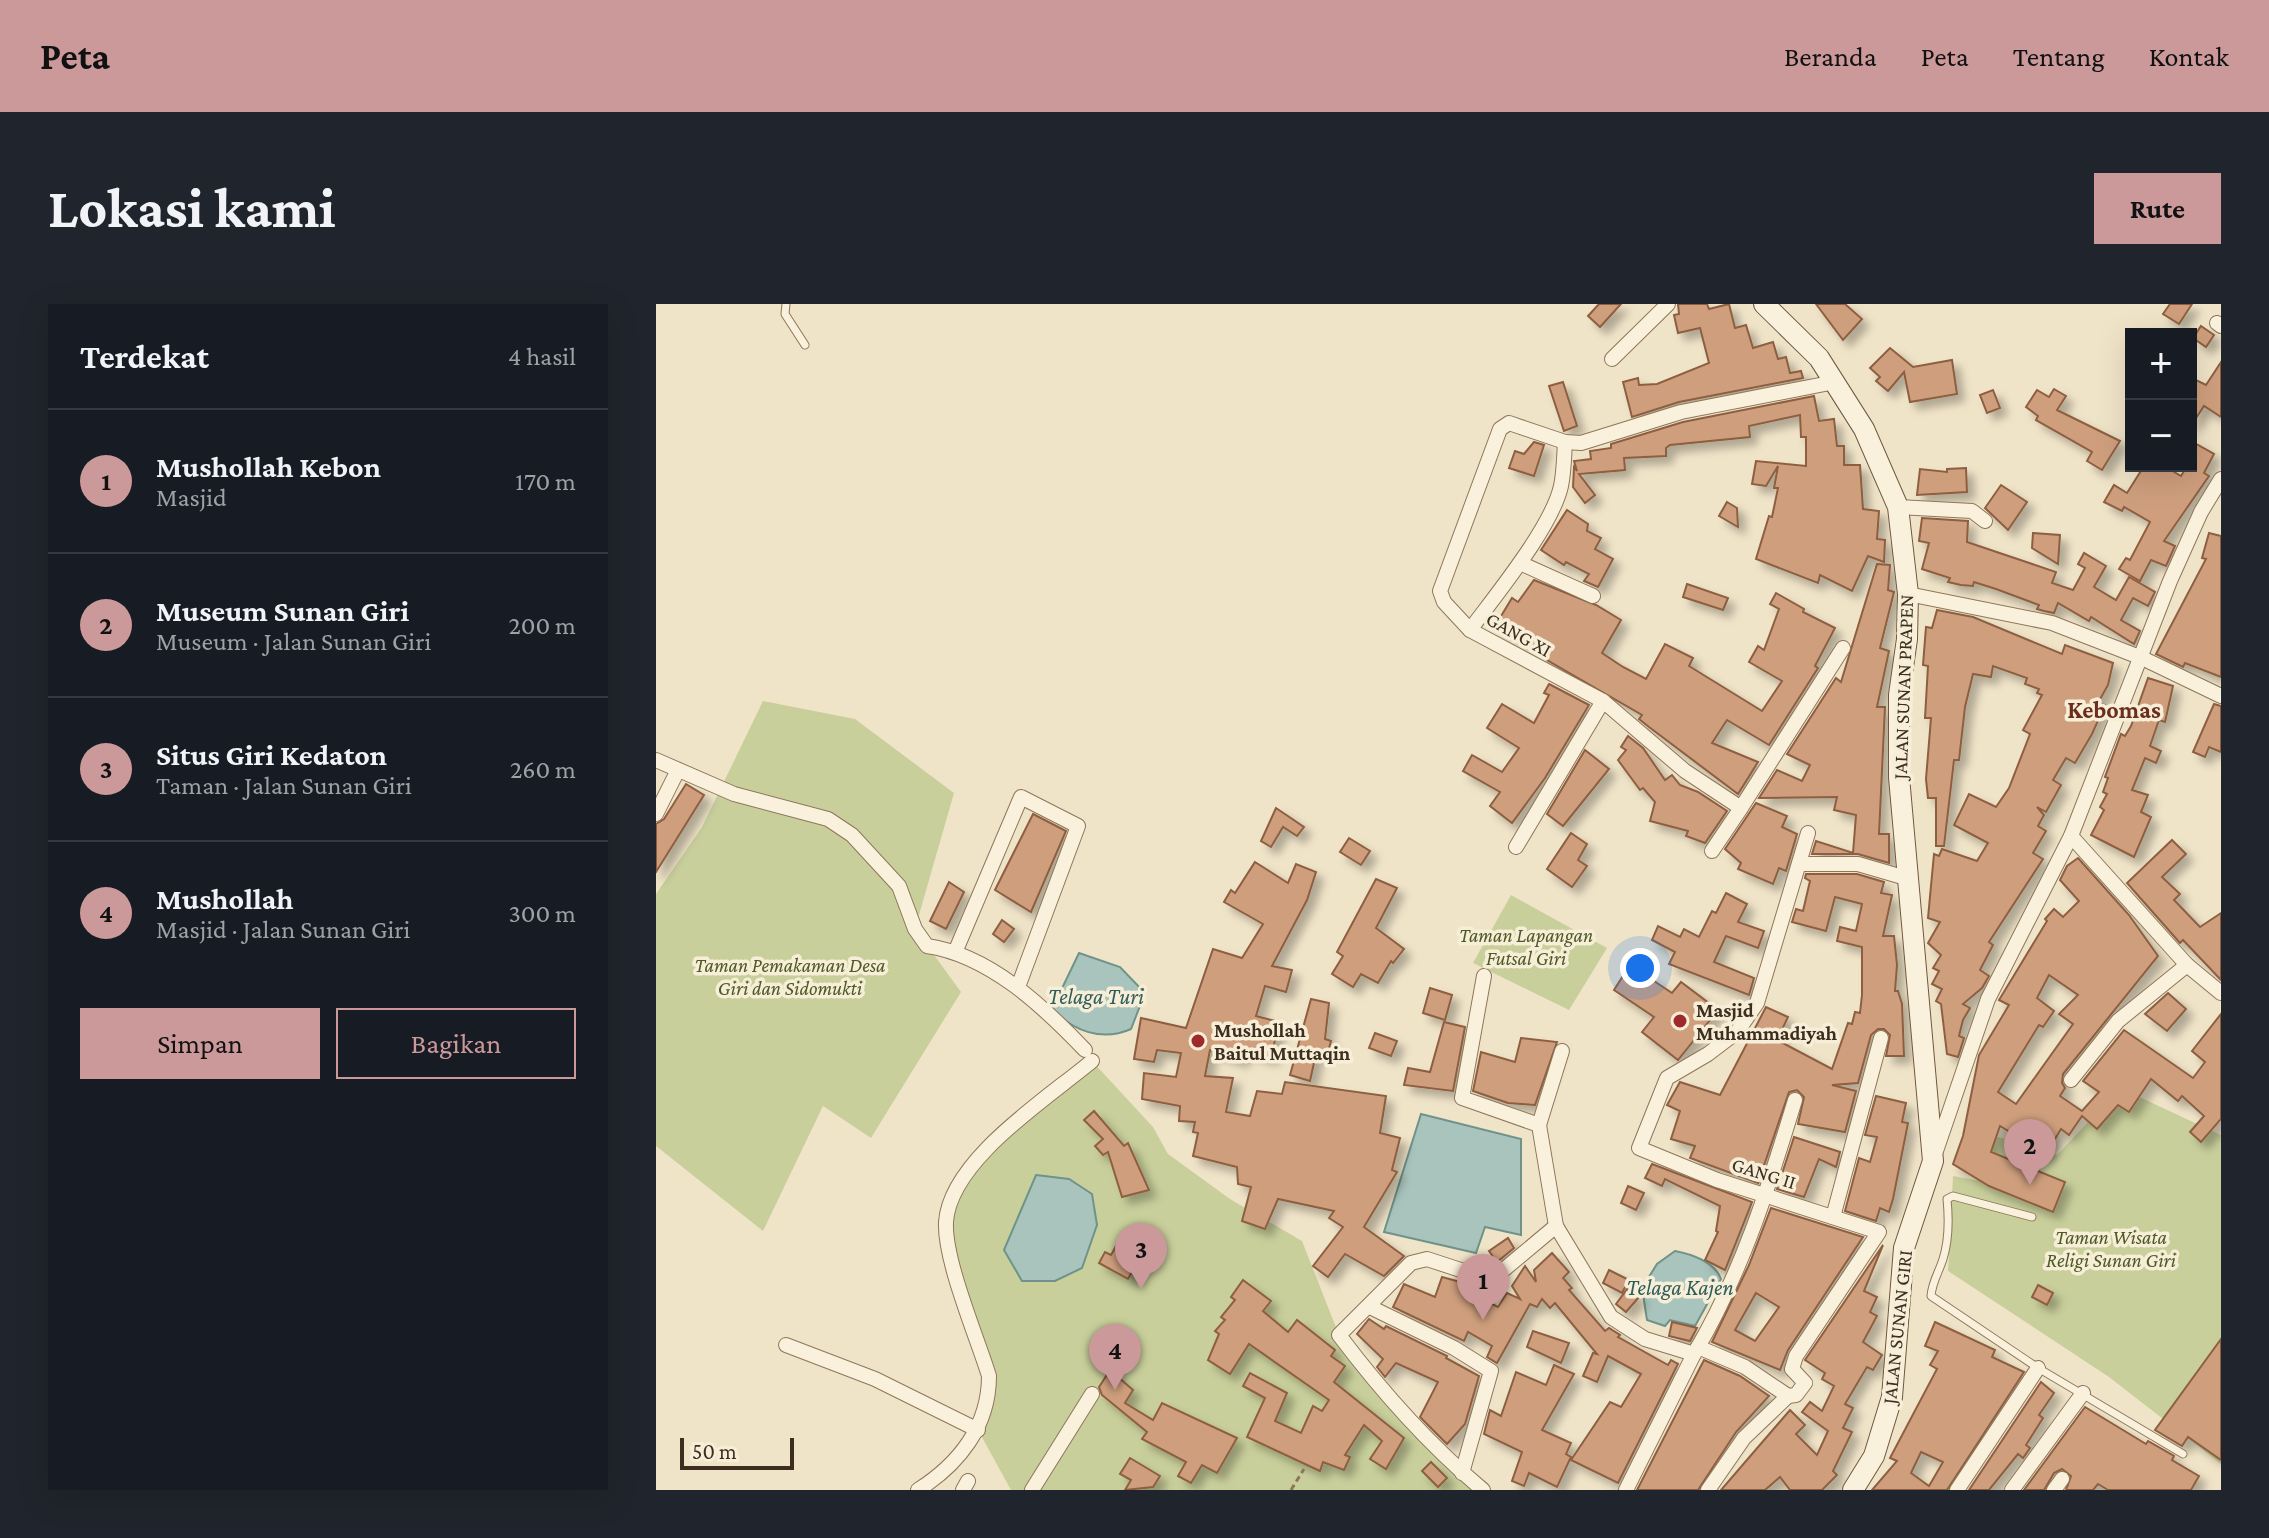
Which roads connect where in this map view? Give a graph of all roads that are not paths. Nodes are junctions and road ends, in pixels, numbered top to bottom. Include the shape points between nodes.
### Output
1 (786, 304) edge
2 (1668, 304) edge
3 (1764, 304) edge
4 (805, 345) dead end
5 (1612, 359) dead end
6 (1835, 382) junction
7 (1565, 442) junction
8 (2221, 479) edge
9 (1898, 507) junction
10 (1985, 521) dead end
11 (1520, 563) junction
12 (1908, 594) junction
13 (1593, 596) dead end
14 (1470, 630) junction
15 (1843, 648) dead end
16 (2142, 658) junction
17 (2221, 696) edge
18 (1603, 701) junction
19 (656, 760) edge
20 (678, 770) junction
21 (1741, 808) junction
22 (656, 814) edge
23 (1808, 833) dead end
24 (2071, 836) junction
25 (1516, 847) dead end
26 (1712, 851) dead end
27 (1799, 864) junction
28 (1906, 878) junction
29 (956, 950) junction
30 (2187, 965) junction
31 (1484, 976) dead end
32 (1018, 987) junction
33 (2221, 993) edge
34 (1881, 1038) dead end
35 (1562, 1051) dead end
36 (2071, 1080) dead end
37 (1795, 1100) dead end
38 (1539, 1125) junction
39 (1933, 1161) junction
40 (1767, 1195) junction
41 (1833, 1217) junction
42 (2032, 1217) dead end
43 (1556, 1226) junction
44 (1370, 1307) junction
45 (786, 1345) dead end
46 (1696, 1351) junction
47 (2038, 1368) junction
48 (2083, 1393) junction
49 (1092, 1394) dead end
50 (1788, 1396) junction
51 (978, 1430) junction
52 (2183, 1454) dead end
53 (1462, 1473) junction
54 (918, 1490) edge
55 (1032, 1490) edge
56 (1483, 1490) edge
57 (1626, 1490) edge
58 (1708, 1490) edge
59 (1853, 1490) edge
60 (1957, 1490) edge
61 (2012, 1490) edge

1 - 4 lane via 785,314
2 - 5 street
3 - 6 main road, JALAN SUNAN PRAPEN via 1819,358
6 - 7 street, GANG XI via 1681,412 1581,443
6 - 9 main road, JALAN SUNAN PRAPEN via 1864,429
7 - 11 street via 1561,490
7 - 14 street, GANG XI via 1517,424 1500,429 1440,591
8 - 16 street via 2170,581
9 - 10 street via 1972,511
9 - 12 main road, JALAN SUNAN PRAPEN
11 - 13 street
11 - 14 street
12 - 16 street via 2052,623
12 - 28 main road, JALAN SUNAN PRAPEN via 1899,695
14 - 18 street, GANG XI
15 - 21 street
16 - 17 street
16 - 24 street
18 - 21 street, GANG XI via 1685,771
18 - 25 street
19 - 20 street
20 - 22 street
20 - 29 street via 734,794 828,819 852,835 899,886 927,946
21 - 26 street
23 - 27 street
24 - 30 street
24 - 39 street via 1988,999
27 - 28 street via 1858,864
27 - 40 street, GANG II via 1757,1003 1737,1032 1667,1078 1639,1148
28 - 39 main road, JALAN SUNAN PRAPEN
29 - 32 street
29 - 32 street via 1021,797 1078,826
30 - 33 street
30 - 36 street via 2118,1021
31 - 38 street via 1462,1098
32 - 51 street via 1088,1056 962,1176 949,1205 947,1243 989,1376 989,1398
34 - 41 street
35 - 38 street
37 - 40 street
38 - 43 street
39 - 59 main road, JALAN SUNAN GIRI via 1904,1248 1892,1397 1874,1456
40 - 41 street, GANG II
40 - 46 street via 1737,1275
41 - 50 street, GANG II via 1879,1232 1796,1356 1792,1369 1805,1383 1796,1395
42 - 47 lane via 1953,1196 1947,1199 1944,1255 1931,1296
43 - 44 street via 1495,1277 1427,1259 1411,1263
43 - 46 street via 1617,1324 1645,1339
44 - 53 street via 1339,1335 1374,1382
44 - 53 street via 1491,1371
45 - 51 street via 875,1379
46 - 50 street via 1766,1379
46 - 57 street
47 - 48 lane
47 - 60 street
48 - 52 lane
48 - 61 street
49 - 55 street
50 - 58 street via 1744,1438
51 - 54 street via 958,1457
53 - 56 street

